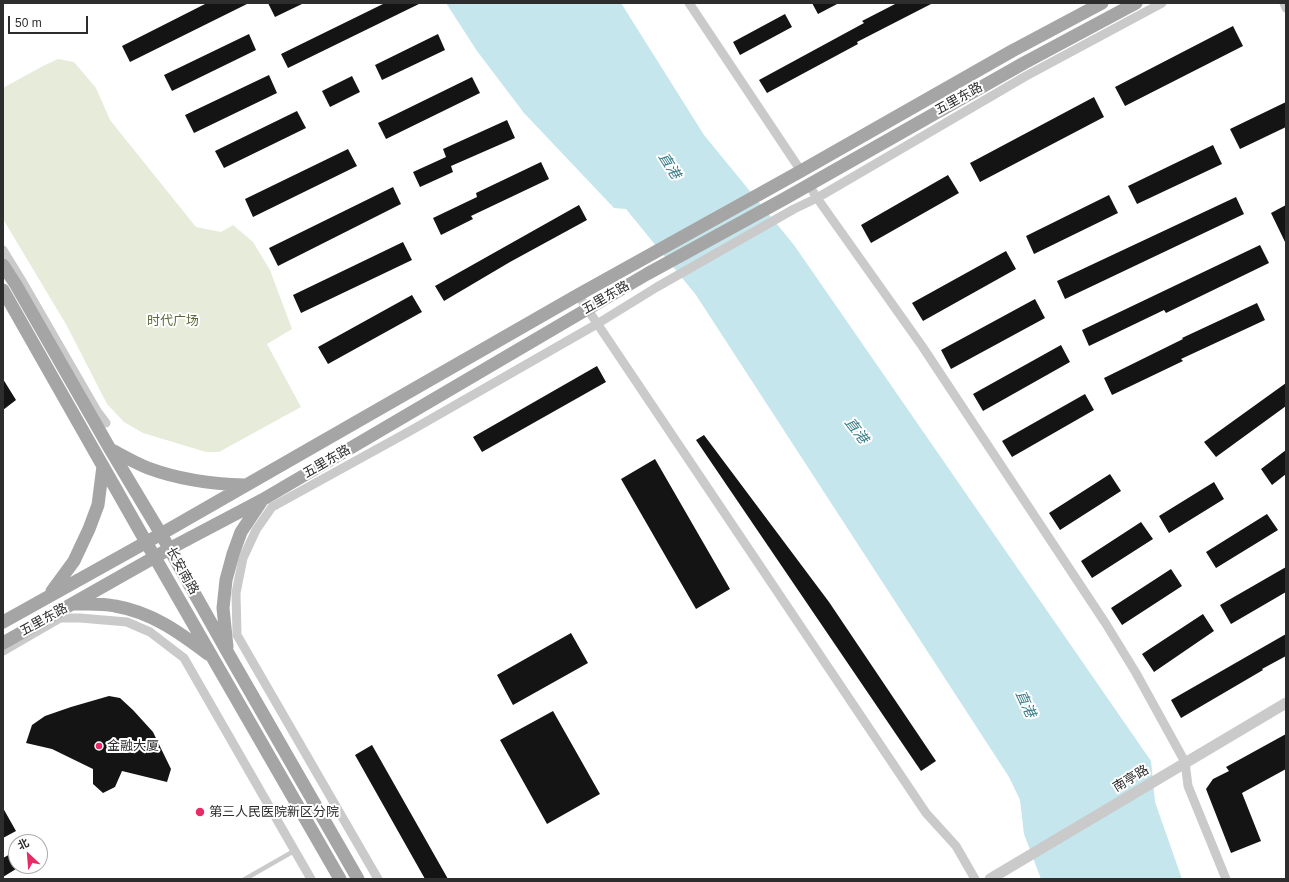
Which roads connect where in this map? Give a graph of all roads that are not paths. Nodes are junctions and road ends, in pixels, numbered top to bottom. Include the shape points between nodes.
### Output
1 (689, 3) edge
2 (1102, 3) edge
3 (1136, 3) edge
4 (1162, 3) edge
5 (1284, 3) edge
6 (1286, 8) edge
7 (801, 171) junction
8 (809, 185) junction
9 (817, 198) junction
10 (3, 250) edge
11 (3, 265) edge
12 (3, 290) edge
13 (578, 296) junction
14 (587, 309) junction
15 (597, 324) junction
16 (106, 423) dead end
17 (110, 449) junction
18 (103, 466) junction
19 (245, 485) junction
20 (262, 500) junction
21 (161, 534) junction
22 (146, 542) junction
23 (169, 549) junction
24 (154, 558) junction
25 (49, 595) junction
26 (72, 604) junction
27 (3, 622) edge
28 (3, 642) edge
29 (3, 651) edge
30 (228, 653) junction
31 (212, 657) junction
32 (1286, 703) edge
33 (1185, 762) junction
34 (294, 851) junction
35 (245, 879) edge
36 (311, 879) edge
37 (340, 879) edge
38 (358, 879) edge
39 (378, 879) edge
40 (975, 879) edge
41 (990, 879) edge
42 (1226, 879) edge

1 - 7 street
2 - 7 main road, 五里东路
3 - 8 main road, 五里东路
4 - 9 street via 1026,76
5 - 6 street
7 - 13 main road, 五里东路
8 - 9 street
8 - 14 main road, 五里东路
9 - 15 street via 657,287
9 - 33 street via 922,346 1106,624
10 - 16 street
11 - 17 main road, 长安南路
12 - 18 main road, 长安南路
13 - 14 street
13 - 19 main road, 五里东路
14 - 15 street
14 - 20 main road, 五里东路
15 - 39 street via 272,507 256,530 243,558 236,593 237,635
15 - 40 street via 926,813 956,846
17 - 19 main road via 147,468 191,481
17 - 21 main road, 长安南路
18 - 22 main road, 长安南路
18 - 25 main road via 98,505 89,529 74,562
19 - 21 main road, 五里东路
20 - 23 main road, 五里东路
20 - 30 main road via 241,532 226,580 223,608
21 - 22 main road, 五里东路
21 - 23 main road, 长安南路
22 - 24 main road, 长安南路
22 - 25 main road, 五里东路
23 - 24 main road, 五里东路
23 - 30 main road, 长安南路
24 - 26 main road, 五里东路
24 - 31 main road, 长安南路
25 - 27 main road, 五里东路
26 - 28 main road, 五里东路
26 - 31 main road via 115,606 149,616 182,634
29 - 34 street via 60,618 127,622 150,632 184,658
30 - 38 main road, 长安南路
31 - 37 main road, 长安南路
32 - 33 street, 南亭路
33 - 41 street, 南亭路
33 - 42 street via 1188,786
34 - 35 lane
34 - 36 street

